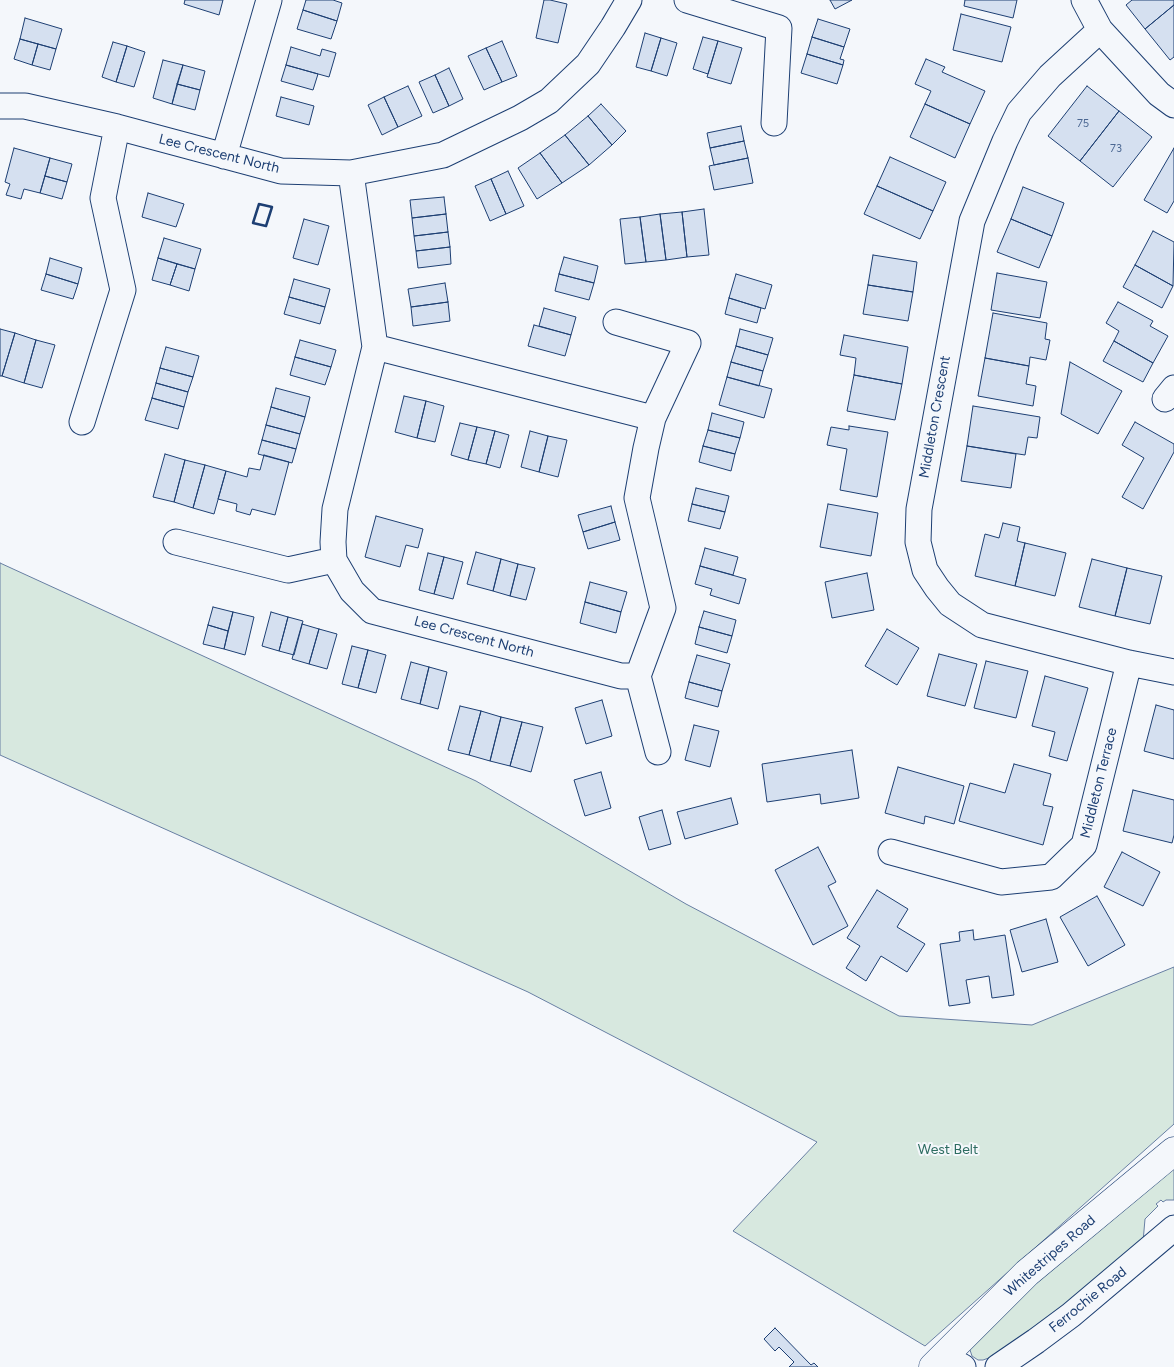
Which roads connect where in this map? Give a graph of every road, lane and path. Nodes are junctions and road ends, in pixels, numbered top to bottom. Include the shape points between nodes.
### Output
1 (269, 0) edge
2 (629, 0) edge
3 (687, 0) edge
4 (1084, 0) edge
5 (1100, 30) junction
6 (1174, 105) edge
7 (0, 106) edge
8 (774, 123) dead end
9 (117, 127) junction
10 (224, 156) junction
11 (351, 172) junction
12 (616, 322) dead end
13 (375, 347) junction
14 (653, 418) junction
15 (82, 422) dead end
16 (176, 542) dead end
17 (334, 560) junction
18 (1129, 663) junction
19 (1174, 672) edge
20 (638, 676) junction
21 (658, 752) dead end
22 (891, 852) dead end
23 (1174, 1151) edge
24 (1174, 1228) edge
25 (947, 1363) edge
26 (998, 1367) edge

1 - 10 street
2 - 11 street, Lee Crescent North via 588,64 548,100 520,118 443,155
3 - 8 street via 779,28
4 - 5 street
5 - 6 street via 1158,94
5 - 18 street, Middleton Crescent via 1050,76 1019,112 972,221 919,509 918,542 925,570 950,604 982,625
7 - 9 street, Lee Crescent North via 25,106
9 - 10 street, Lee Crescent North
9 - 15 street via 104,198 123,290
10 - 11 street, Lee Crescent North via 281,170
11 - 13 street, Lee Crescent North
12 - 14 street via 688,343
13 - 14 street
13 - 17 street, Lee Crescent North via 335,509
14 - 20 street via 637,498 663,608
16 - 17 street via 288,570
17 - 20 street, Lee Crescent North via 352,591 372,611 621,676
18 - 19 street, Middleton Crescent
18 - 22 street, Middleton Terrace via 1084,845 1051,878 1001,882
20 - 21 street
23 - 25 street, Whitestripes Road via 1027,1273
24 - 26 street, Ferrochie Road via 1071,1315

